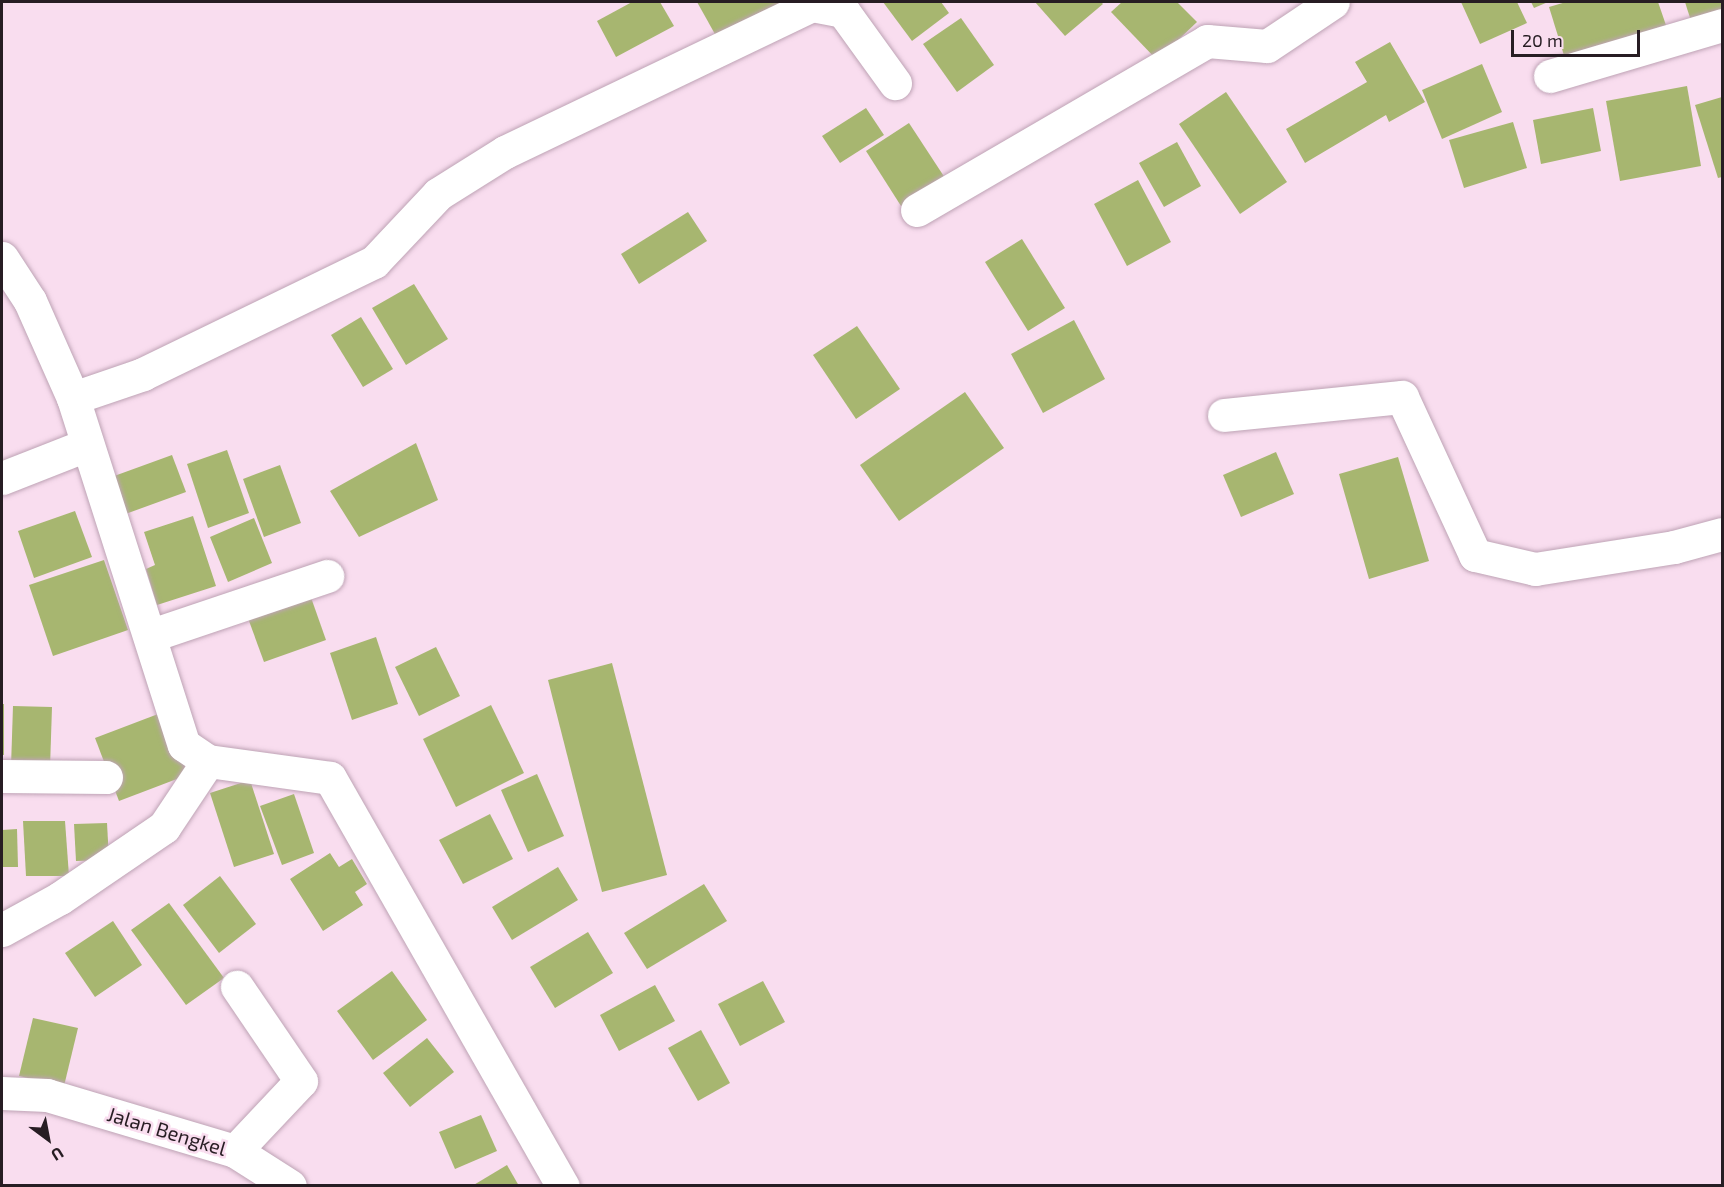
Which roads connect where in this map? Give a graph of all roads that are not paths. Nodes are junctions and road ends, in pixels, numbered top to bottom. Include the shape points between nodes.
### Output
1 (1333, 2) edge
2 (1722, 25) edge
3 (1550, 76) dead end
4 (895, 83) dead end
5 (917, 210) dead end
6 (2, 258) edge
7 (73, 398) junction
8 (1224, 415) dead end
9 (86, 445) junction
10 (2, 478) edge
11 (1722, 534) edge
12 (327, 576) dead end
13 (152, 635) junction
14 (208, 761) junction
15 (2, 776) edge
16 (106, 777) dead end
17 (2, 930) edge
18 (237, 987) dead end
19 (2, 1093) edge
20 (235, 1152) junction
21 (290, 1185) edge
22 (563, 1185) edge

1 - 5 street via 1267,46 1208,41
2 - 3 street
4 - 7 street via 843,11 812,5 505,152 438,195 374,261 143,374
6 - 7 street via 30,301
7 - 9 street
8 - 11 street via 1402,397 1475,555 1535,569 1674,547
9 - 10 street
9 - 13 street
12 - 13 street
13 - 14 street via 184,745
14 - 17 street via 164,827 60,898
14 - 22 street via 330,778
15 - 16 street
18 - 20 street via 300,1081
19 - 20 street, Jalan Bengkel via 47,1095
20 - 21 street, Jalan Bengkel

